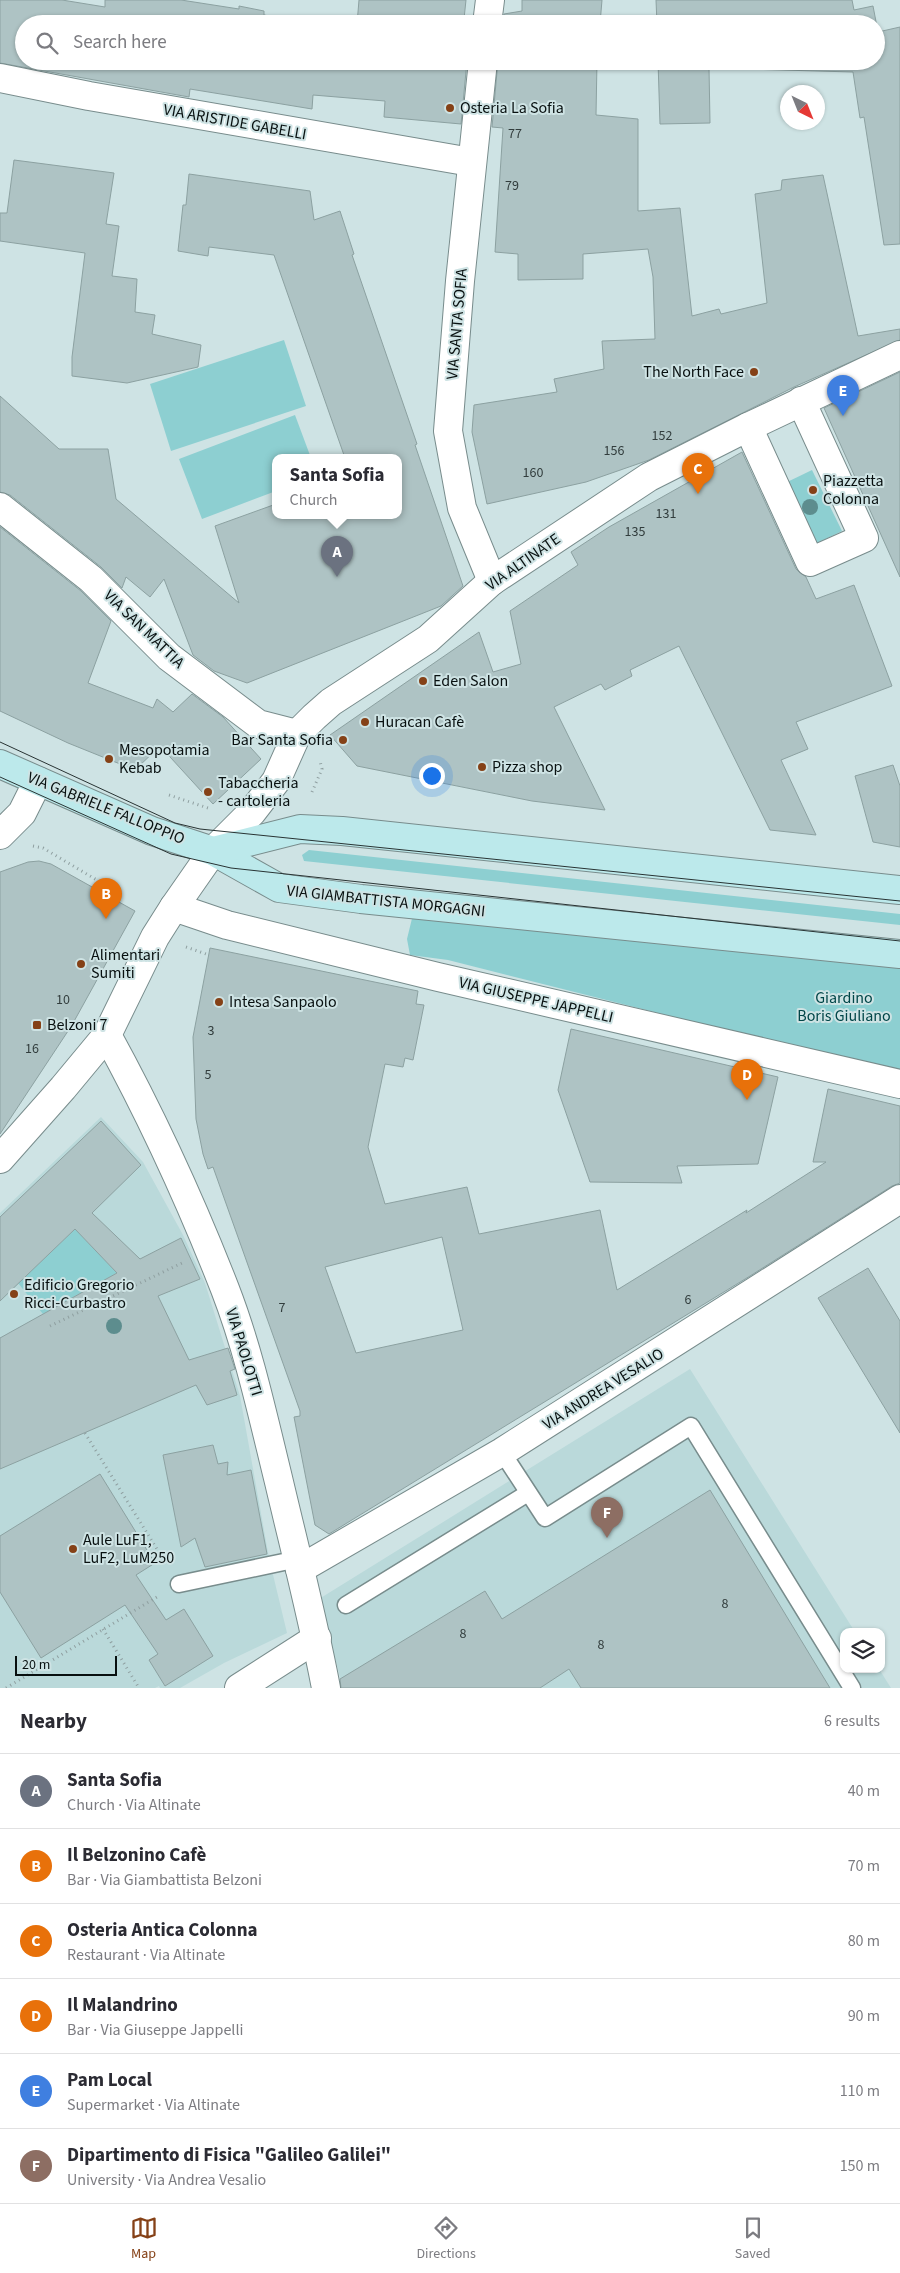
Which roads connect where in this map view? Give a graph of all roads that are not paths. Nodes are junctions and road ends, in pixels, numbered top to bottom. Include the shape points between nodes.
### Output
1 (490, 0) edge
2 (488, 15) edge
3 (482, 70) edge
4 (0, 78) edge
5 (472, 162) junction
6 (900, 355) edge
7 (801, 401) junction
8 (748, 427) junction
9 (0, 507) edge
10 (492, 581) junction
11 (297, 734) junction
12 (0, 764) edge
13 (38, 781) junction
14 (0, 835) edge
15 (213, 851) junction
16 (900, 890) edge
17 (174, 907) junction
18 (900, 954) edge
19 (107, 1035) junction
20 (900, 1084) edge
21 (0, 1159) edge
22 (900, 1199) edge
23 (502, 1452) junction
24 (528, 1493) junction
25 (299, 1564) junction
26 (179, 1584) road end
27 (346, 1605) dead end
28 (317, 1638) junction
29 (238, 1688) edge
30 (326, 1688) edge
31 (852, 1688) edge

1 - 2 street
3 - 5 street, VIA SANTA SOFIA
4 - 5 street, VIA ARISTIDE GABELLI
5 - 10 street, VIA SANTA SOFIA via 448,431 462,508
6 - 7 street, VIA ALTINATE
7 - 8 street, VIA ALTINATE
7 - 8 street via 864,538 810,562
8 - 10 street, VIA ALTINATE via 649,477
9 - 11 street, VIA SAN MATTIA via 91,579 169,657 258,724
10 - 11 street, VIA ALTINATE via 428,639 331,702
11 - 15 street, VIA ALTINATE via 276,780 252,812
12 - 13 street, VIA GABRIELE FALLOPPIO
13 - 14 street via 22,813
13 - 15 street, VIA GABRIELE FALLOPPIO via 152,830
15 - 16 street via 300,829
15 - 17 street, VIA ALTINATE
15 - 18 street, VIA GIAMBATTISTA MORGAGNI via 279,888
17 - 19 street, VIA ALTINATE via 155,937
17 - 20 street, VIA GIUSEPPE JAPPELLI via 227,925 438,977
19 - 21 street, VIA ALTINATE
19 - 25 street, VIA PAOLOTTI via 179,1179 226,1290 256,1388
22 - 23 street, VIA ANDREA VESALIO
23 - 24 lane
23 - 25 street, VIA ANDREA VESALIO
24 - 27 lane
24 - 31 lane via 544,1518 691,1426
25 - 26 lane
25 - 28 street, VIA PAOLOTTI
28 - 29 street
28 - 30 street, VIA PAOLOTTI

